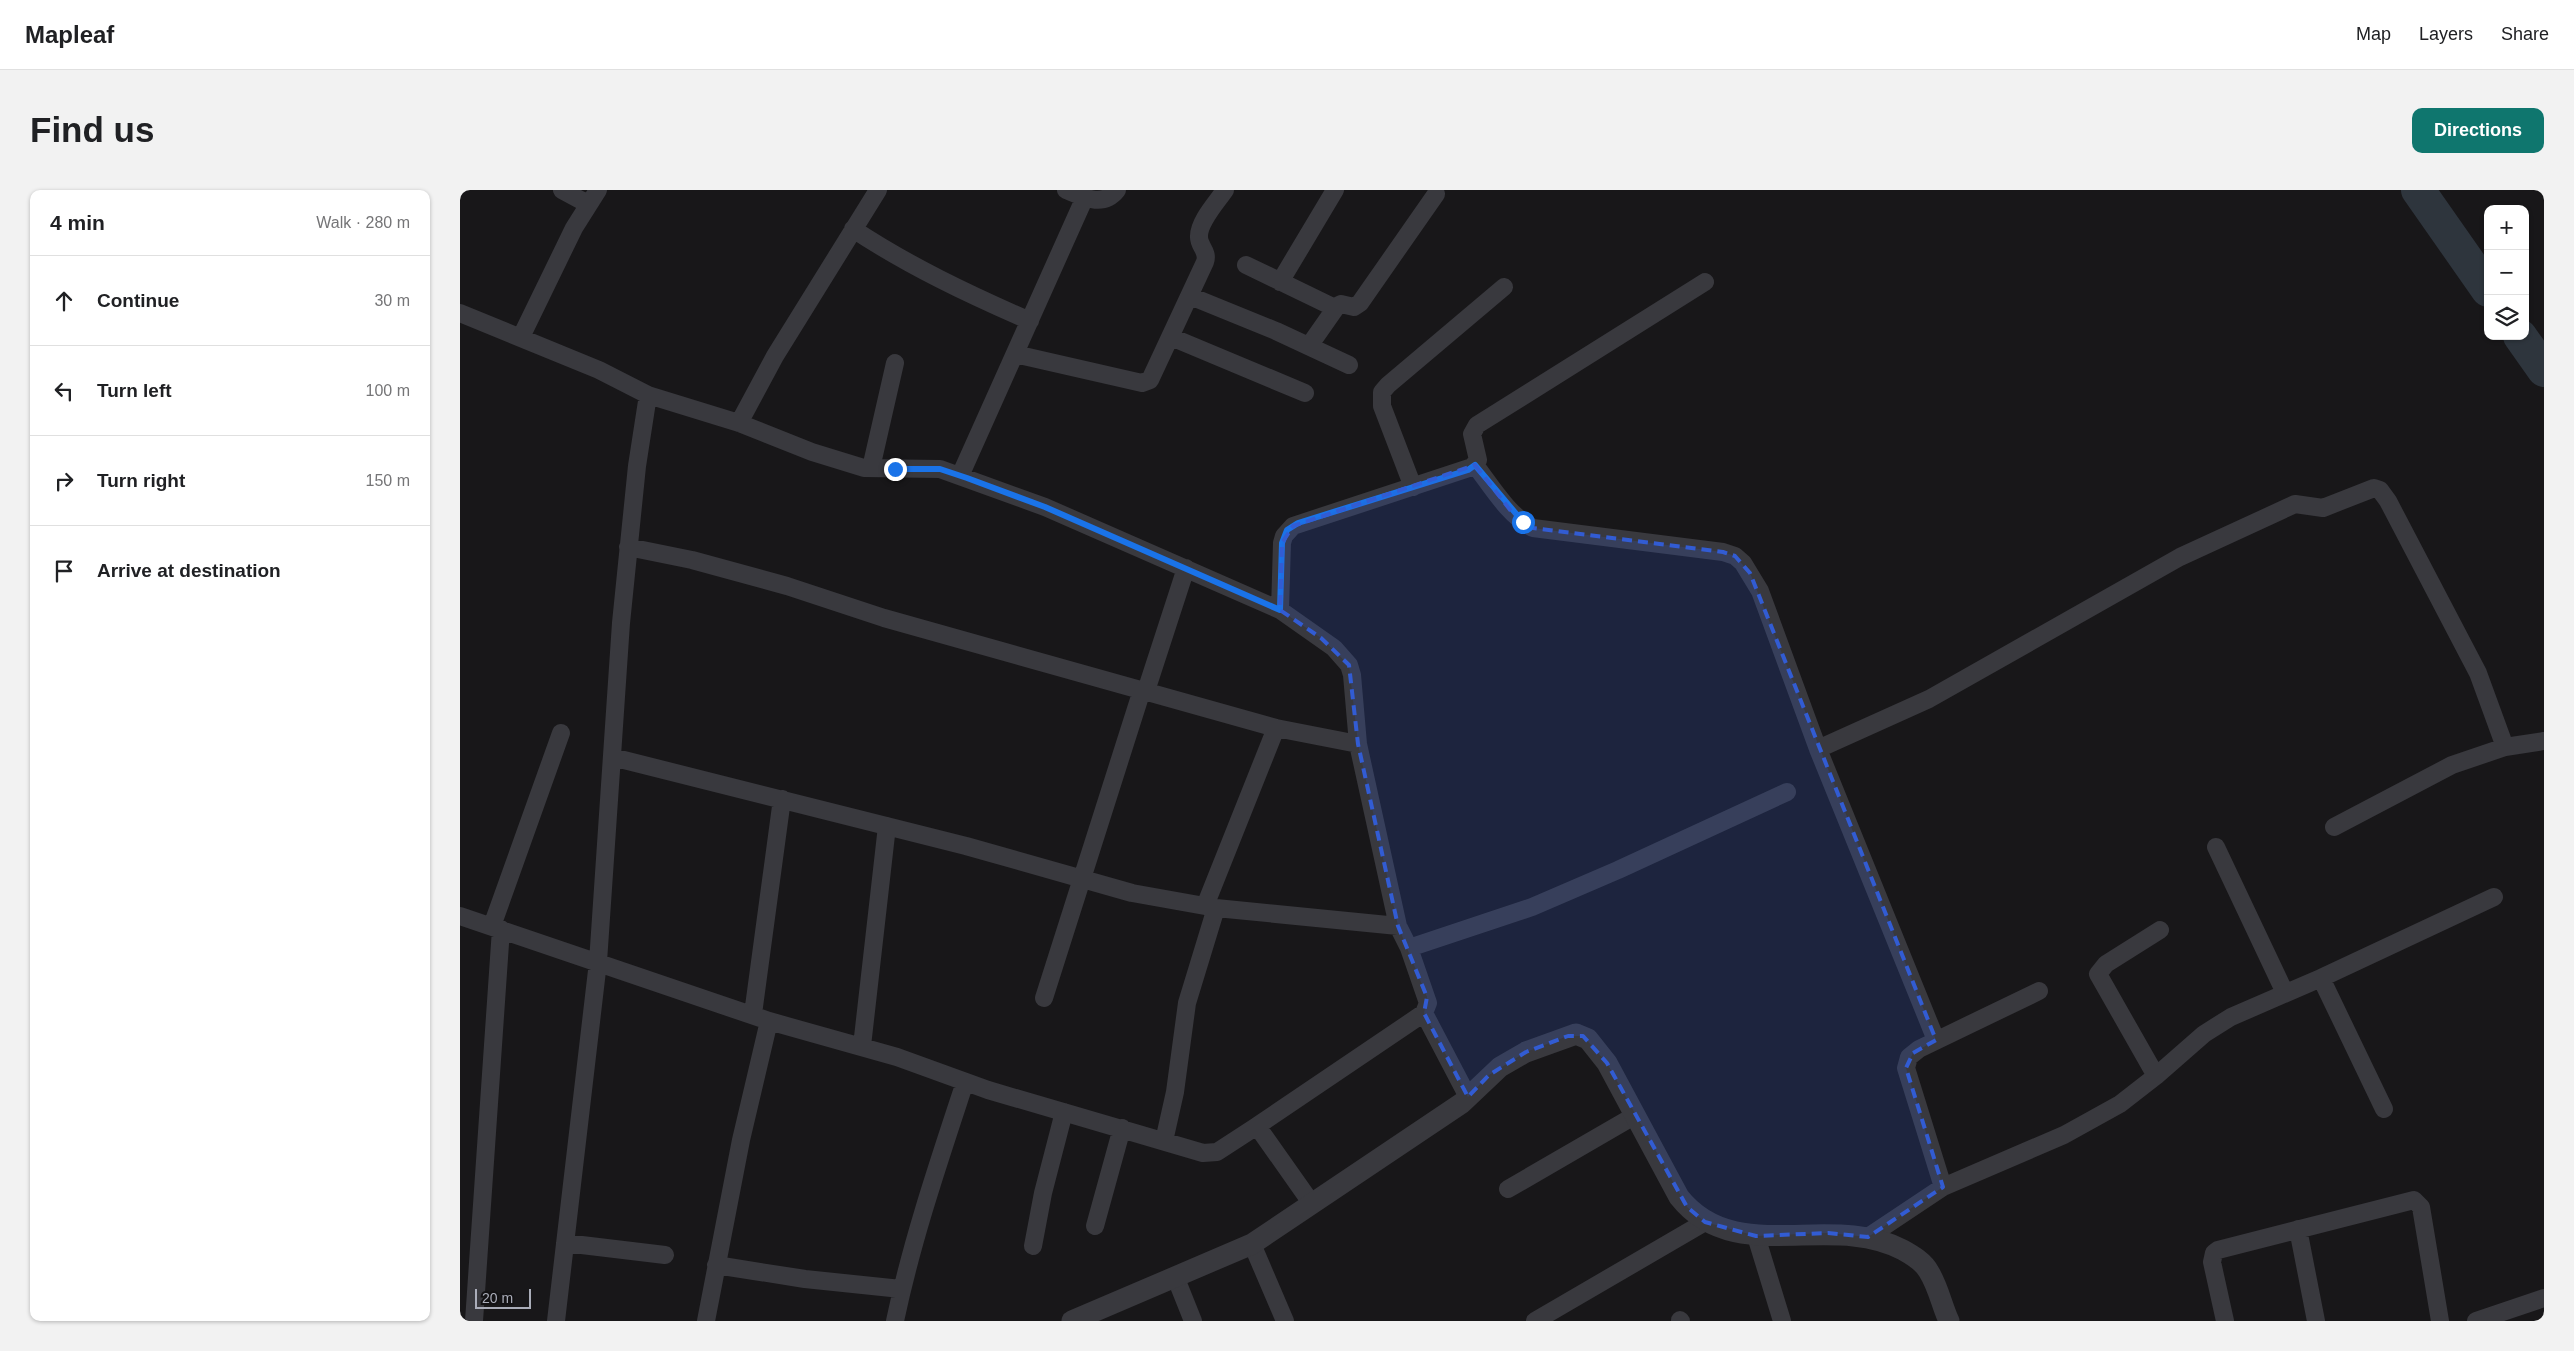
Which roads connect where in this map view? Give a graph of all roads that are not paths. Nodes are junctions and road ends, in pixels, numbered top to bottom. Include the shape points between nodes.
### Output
1 (562, 190) edge
2 (878, 190) edge
3 (1066, 190) edge
4 (1117, 190) edge
5 (1224, 190) edge
6 (1335, 190) edge
7 (1436, 194) dead end
8 (593, 197) edge
9 (1085, 198) junction
10 (853, 229) junction
11 (1246, 265) dead end
12 (1280, 282) junction
13 (1705, 282) dead end
14 (1504, 286) dead end
15 (1190, 296) junction
16 (1335, 308) junction
17 (460, 313) edge
18 (1030, 321) junction
19 (521, 337) junction
20 (1171, 337) junction
21 (1309, 346) junction
22 (1015, 354) junction
23 (895, 363) dead end
24 (1349, 365) dead end
25 (1305, 393) dead end
26 (648, 395) junction
27 (739, 423) junction
28 (1475, 465) junction
29 (871, 468) junction
30 (960, 476) junction
31 (1413, 487) junction
32 (628, 547) junction
33 (1186, 568) junction
34 (1280, 610) junction
35 (1144, 691) junction
36 (1276, 728) junction
37 (561, 733) dead end
38 (2544, 742) edge
39 (1358, 744) junction
40 (2505, 747) junction
41 (1818, 749) junction
42 (612, 757) junction
43 (1787, 792) dead end
44 (782, 799) junction
45 (887, 826) junction
46 (2334, 827) dead end
47 (2216, 847) dead end
48 (1080, 879) junction
49 (2494, 897) dead end
50 (1210, 907) junction
51 (460, 916) edge
52 (1398, 926) junction
53 (497, 928) junction
54 (2160, 930) dead end
55 (1409, 948) junction
56 (598, 962) junction
57 (2321, 978) junction
58 (2039, 991) dead end
59 (2285, 993) junction
60 (1044, 998) dead end
61 (1424, 1013) junction
62 (761, 1017) junction
63 (1936, 1040) junction
64 (862, 1046) junction
65 (2156, 1076) junction
66 (965, 1082) junction
67 (1468, 1097) junction
68 (2384, 1109) dead end
69 (1064, 1112) junction
70 (1634, 1116) junction
71 (1257, 1126) junction
72 (1122, 1128) junction
73 (1164, 1141) junction
74 (1943, 1187) junction
75 (1508, 1189) dead end
76 (1312, 1204) junction
77 (1705, 1222) junction
78 (1095, 1226) dead end
79 (2298, 1229) junction
80 (1756, 1236) junction
81 (1868, 1237) junction
82 (565, 1243) junction
83 (1252, 1244) junction
84 (1032, 1246) dead end
85 (665, 1255) dead end
86 (716, 1265) junction
87 (1175, 1276) junction
88 (901, 1289) junction
89 (2544, 1298) edge
90 (1535, 1320) edge
91 (474, 1321) edge
92 (556, 1321) edge
93 (706, 1321) edge
94 (895, 1321) edge
95 (1072, 1321) edge
96 (1193, 1321) edge
97 (1285, 1321) edge
98 (1782, 1321) edge
99 (1949, 1321) edge
100 (2225, 1321) edge
101 (2316, 1321) edge
102 (2440, 1321) edge
103 (2476, 1321) edge

1 - 8 street
2 - 10 street
3 - 9 street
4 - 9 street via 1106,200
5 - 15 street via 1199,233 1206,258
6 - 12 street
7 - 16 street via 1360,303 1354,307 1341,304
8 - 19 street
9 - 18 street
10 - 18 street via 889,253 953,287
10 - 27 street via 775,356
11 - 12 street
12 - 16 street
13 - 28 street via 1477,425 1472,434 1478,458
14 - 31 street via 1382,392 1382,406
15 - 20 street
15 - 21 street
16 - 21 street
17 - 19 street
18 - 22 street
19 - 26 street
20 - 22 street via 1153,376 1145,383
20 - 25 street
21 - 24 street
22 - 30 street
23 - 29 street
26 - 27 street
26 - 32 street via 636,466
27 - 29 street via 812,452
28 - 31 street
28 - 41 street via 1512,511 1534,528 1723,552 1739,559 1760,591
29 - 30 street via 921,467
30 - 33 street via 1045,507
31 - 34 street via 1298,523 1287,530 1282,543
32 - 35 street via 768,581
32 - 42 street
33 - 34 street
33 - 35 street
34 - 39 street via 1321,638 1349,665
35 - 36 street
35 - 48 street
36 - 39 street
36 - 50 street
37 - 53 street
38 - 40 street
39 - 52 street
40 - 41 street via 2478,673 2388,501 2380,490 2374,488 2323,508 2295,504 2180,557 1929,699
40 - 46 street via 2452,765
41 - 63 street
42 - 44 street
42 - 56 street
43 - 55 street via 1532,907
44 - 45 street
44 - 62 street
45 - 48 street
45 - 64 street
47 - 59 street
48 - 50 street via 1132,893
48 - 60 street
49 - 57 street
50 - 52 street
50 - 73 street via 1187,1002 1176,1092
51 - 53 street
52 - 55 street
53 - 56 street
53 - 91 street
54 - 65 street via 2106,964 2098,974
55 - 61 street via 1427,997
56 - 62 street
56 - 82 street
57 - 59 street
57 - 68 street
58 - 63 street
59 - 65 street via 2231,1017 2204,1034
61 - 67 street
61 - 71 street
62 - 64 street
62 - 86 street
63 - 74 street via 1913,1052 1908,1057 1906,1068
64 - 66 street
65 - 74 street via 2120,1104 2064,1136
66 - 69 street
66 - 88 street
67 - 70 street via 1489,1075 1526,1052 1576,1034 1588,1040 1607,1062
67 - 76 street
69 - 72 street
69 - 84 street
70 - 75 street
70 - 77 street via 1679,1197
71 - 73 street via 1210,1154
71 - 76 street
72 - 73 street
72 - 78 street
74 - 81 street
76 - 83 street
77 - 80 street
77 - 90 street
79 - 100 street via 2214,1253 2213,1274
79 - 101 street
79 - 102 street via 2417,1201 2421,1207
80 - 81 street via 1828,1233
80 - 98 street
81 - 99 street via 1891,1244 1922,1263 1929,1272
82 - 85 street
82 - 92 street
83 - 87 street
83 - 97 street
86 - 88 street via 804,1279
86 - 93 street
87 - 95 street
87 - 96 street
88 - 94 street
89 - 103 street

